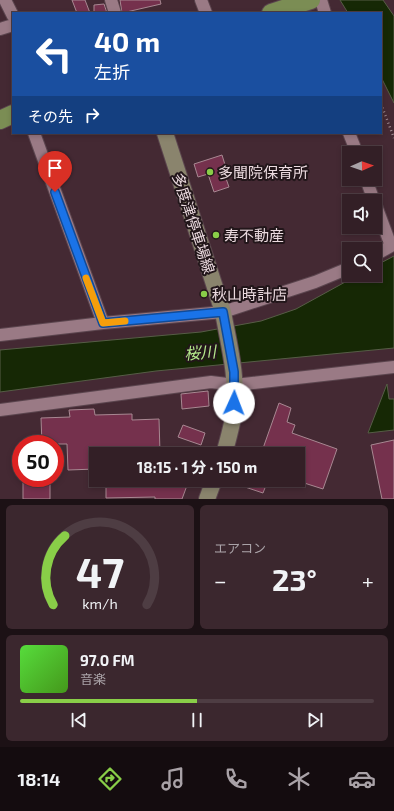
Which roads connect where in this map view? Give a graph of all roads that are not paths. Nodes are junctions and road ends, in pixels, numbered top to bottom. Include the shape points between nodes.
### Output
1 (5, 0) edge
2 (111, 0) edge
3 (201, 0) edge
4 (311, 0) edge
5 (322, 0) edge
6 (115, 12) edge
7 (206, 12) edge
8 (274, 12) edge
9 (325, 12) edge
10 (12, 14) edge
11 (12, 25) edge
12 (0, 29) edge
13 (12, 114) edge
14 (0, 120) edge
15 (34, 134) edge
16 (165, 134) edge
17 (349, 134) edge
18 (354, 146) edge
19 (382, 221) edge
20 (382, 251) edge
21 (342, 271) edge
22 (224, 318) junction
23 (103, 323) junction
24 (0, 335) edge
25 (394, 367) edge
26 (234, 378) junction
27 (0, 410) edge
28 (226, 447) edge
29 (211, 487) edge
30 (207, 499) edge

1 - 10 street
2 - 6 street
3 - 7 street
4 - 8 main road
5 - 9 street
11 - 12 street
13 - 14 main road
15 - 23 street
16 - 22 main road, 多度津停車場線
17 - 18 street
19 - 20 street via 391,246
21 - 22 street
22 - 23 street
22 - 26 main road, 多度津停車場線
23 - 24 street
25 - 26 street
26 - 27 street
26 - 28 main road, 多度津停車場線 via 234,412
29 - 30 main road

